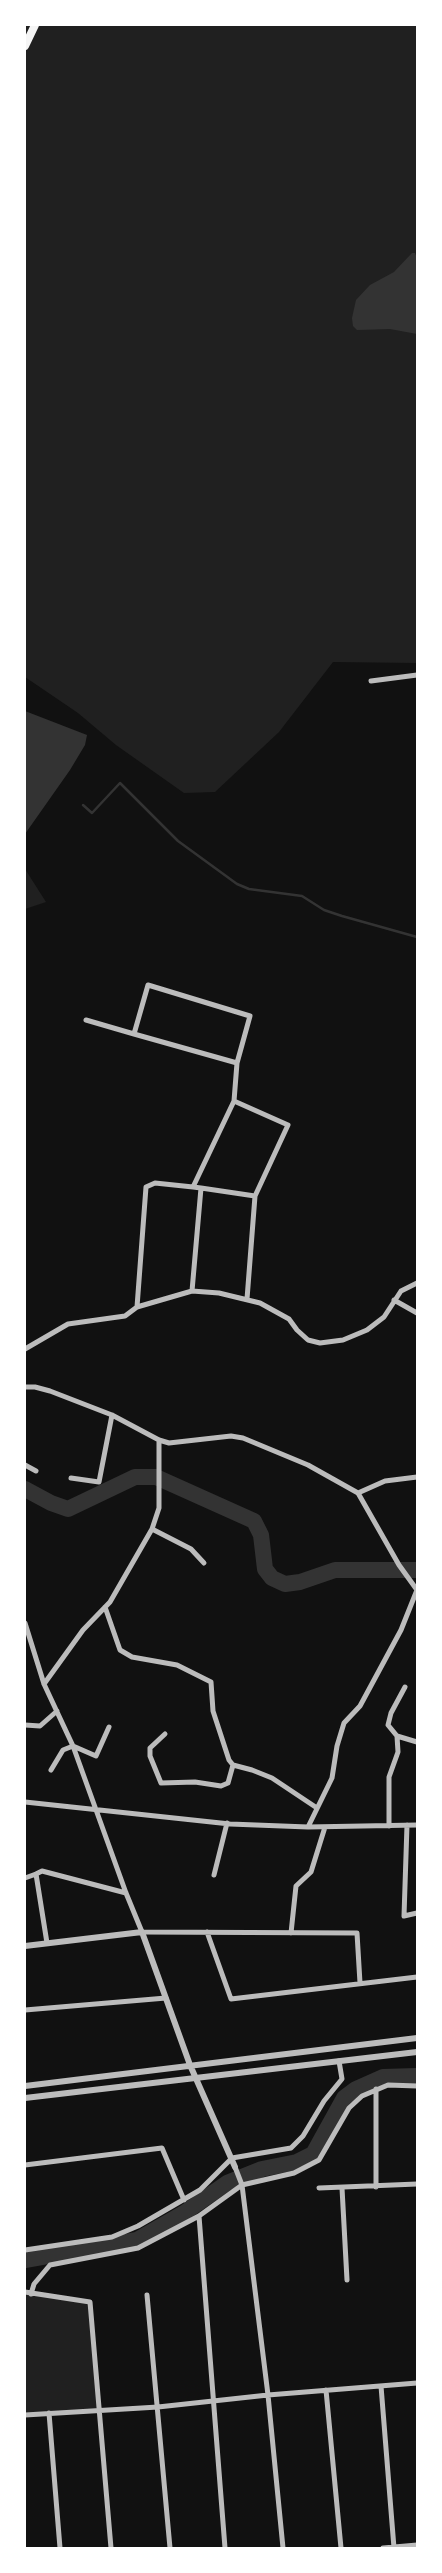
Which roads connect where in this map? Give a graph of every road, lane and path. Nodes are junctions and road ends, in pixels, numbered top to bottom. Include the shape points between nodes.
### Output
1 (35, 25) edge
2 (25, 46) edge
3 (417, 675) edge
4 (371, 681) dead end
5 (86, 1020) dead end
6 (134, 1034) junction
7 (237, 1064) junction
8 (234, 1101) junction
9 (193, 1187) junction
10 (201, 1188) junction
11 (255, 1196) junction
12 (417, 1283) edge
13 (192, 1291) junction
14 (247, 1299) junction
15 (394, 1300) junction
16 (137, 1307) junction
17 (417, 1313) edge
18 (25, 1348) edge
19 (25, 1387) edge
20 (112, 1416) junction
21 (159, 1440) junction
22 (25, 1465) edge
23 (36, 1471) dead end
24 (71, 1478) dead end
25 (417, 1478) edge
26 (358, 1493) junction
27 (152, 1529) junction
28 (204, 1563) dead end
29 (105, 1607) junction
30 (25, 1623) edge
31 (44, 1684) junction
32 (405, 1687) dead end
33 (57, 1711) junction
34 (25, 1725) edge
35 (109, 1727) dead end
36 (165, 1734) dead end
37 (397, 1736) junction
38 (417, 1742) edge
39 (73, 1746) junction
40 (233, 1765) junction
41 (51, 1770) dead end
42 (25, 1802) edge
43 (94, 1808) junction
44 (317, 1808) junction
45 (227, 1823) junction
46 (417, 1825) edge
47 (389, 1826) junction
48 (407, 1826) junction
49 (308, 1827) junction
50 (325, 1827) junction
51 (36, 1874) junction
52 (214, 1875) dead end
53 (25, 1878) edge
54 (126, 1893) junction
55 (417, 1914) edge
56 (142, 1932) junction
57 (207, 1932) junction
58 (290, 1932) junction
59 (47, 1943) junction
60 (25, 1946) edge
61 (417, 1977) edge
62 (360, 1984) junction
63 (166, 1998) junction
64 (25, 2010) edge
65 (417, 2038) edge
66 (417, 2052) edge
67 (339, 2060) junction
68 (190, 2065) junction
69 (197, 2077) junction
70 (25, 2086) edge
71 (417, 2086) edge
72 (376, 2089) junction
73 (25, 2098) edge
74 (232, 2158) junction
75 (25, 2165) edge
76 (235, 2168) joint
77 (417, 2184) edge
78 (242, 2185) junction
79 (376, 2187) junction
80 (319, 2188) dead end
81 (342, 2188) junction
82 (184, 2200) junction
83 (199, 2216) junction
84 (25, 2250) edge
85 (346, 2280) dead end
86 (28, 2293) edge
87 (147, 2295) dead end
88 (417, 2383) edge
89 (381, 2386) junction
90 (326, 2390) junction
91 (268, 2395) junction
92 (212, 2401) junction
93 (158, 2407) junction
94 (99, 2410) junction
95 (49, 2413) junction
96 (25, 2415) edge
97 (417, 2545) edge
98 (394, 2547) edge
99 (60, 2548) edge
100 (112, 2548) edge
101 (170, 2548) edge
102 (225, 2548) edge
103 (283, 2548) edge
104 (341, 2548) edge
105 (383, 2548) edge

1 - 2 main road
3 - 4 street
5 - 6 street
6 - 7 street
6 - 7 street via 148,985 185,995 250,1016
7 - 8 street
8 - 9 street
8 - 11 street via 288,1125
9 - 10 street
9 - 16 street via 155,1183 146,1187
10 - 11 street
10 - 13 street
11 - 14 street
12 - 15 street via 401,1291
13 - 14 street
13 - 16 street
14 - 15 street via 278,1311 308,1340 320,1343 343,1340 367,1330 384,1317
15 - 17 street
16 - 18 street via 125,1316 68,1324
19 - 20 street via 50,1391
20 - 21 street
20 - 24 street via 99,1482
21 - 26 street via 179,1443 231,1436 243,1438 308,1465
21 - 27 street via 159,1508
22 - 23 street
25 - 26 street via 385,1480
26 - 44 street via 417,1590 401,1630 360,1706 344,1723 332,1778
27 - 28 street via 191,1549
27 - 29 street
29 - 31 street via 83,1630
29 - 40 street via 120,1650 132,1657 177,1665 211,1682 212,1711
30 - 31 street
31 - 33 street
32 - 37 street via 388,1725
33 - 34 street via 40,1726
33 - 39 street
35 - 39 street via 96,1756
36 - 40 street via 150,1748 161,1783 194,1782 221,1786 228,1783
37 - 38 street
37 - 47 street via 398,1752 389,1777
39 - 41 street via 63,1750
39 - 43 street
40 - 44 street via 272,1778
42 - 43 street
43 - 45 street
43 - 54 street
44 - 49 street
45 - 49 street
45 - 52 street
46 - 48 street
47 - 48 street
47 - 50 street
48 - 55 street via 404,1916
49 - 50 street
50 - 58 street via 311,1872 296,1886
51 - 53 street
51 - 54 street via 42,1871
51 - 59 street
54 - 56 street
56 - 57 street
56 - 59 street
56 - 63 street
57 - 58 street
57 - 62 street via 231,1999
58 - 62 street via 357,1933
59 - 60 street
61 - 62 street
63 - 64 street
63 - 68 street
65 - 68 street
66 - 67 street
67 - 69 street
67 - 74 street via 342,2079 303,2136 291,2148
68 - 69 street
68 - 70 street
69 - 73 street
69 - 74 street
71 - 72 street via 388,2085
72 - 78 street via 349,2108 319,2160 311,2166
72 - 79 street
74 - 76 street
74 - 82 street via 200,2190
75 - 82 street via 162,2148
76 - 78 street
77 - 79 street
78 - 83 street
78 - 91 street
79 - 81 street
80 - 81 street
81 - 85 street
82 - 84 street via 112,2238
83 - 86 street via 138,2248 50,2265
83 - 92 street
86 - 94 street via 90,2302
87 - 93 street
88 - 89 street
89 - 90 street
89 - 98 street
90 - 91 street
90 - 104 street
91 - 92 street
91 - 103 street
92 - 93 street
92 - 102 street
93 - 94 street
93 - 101 street
94 - 95 street
94 - 100 street
95 - 96 street
95 - 99 street
97 - 98 street
98 - 105 street

